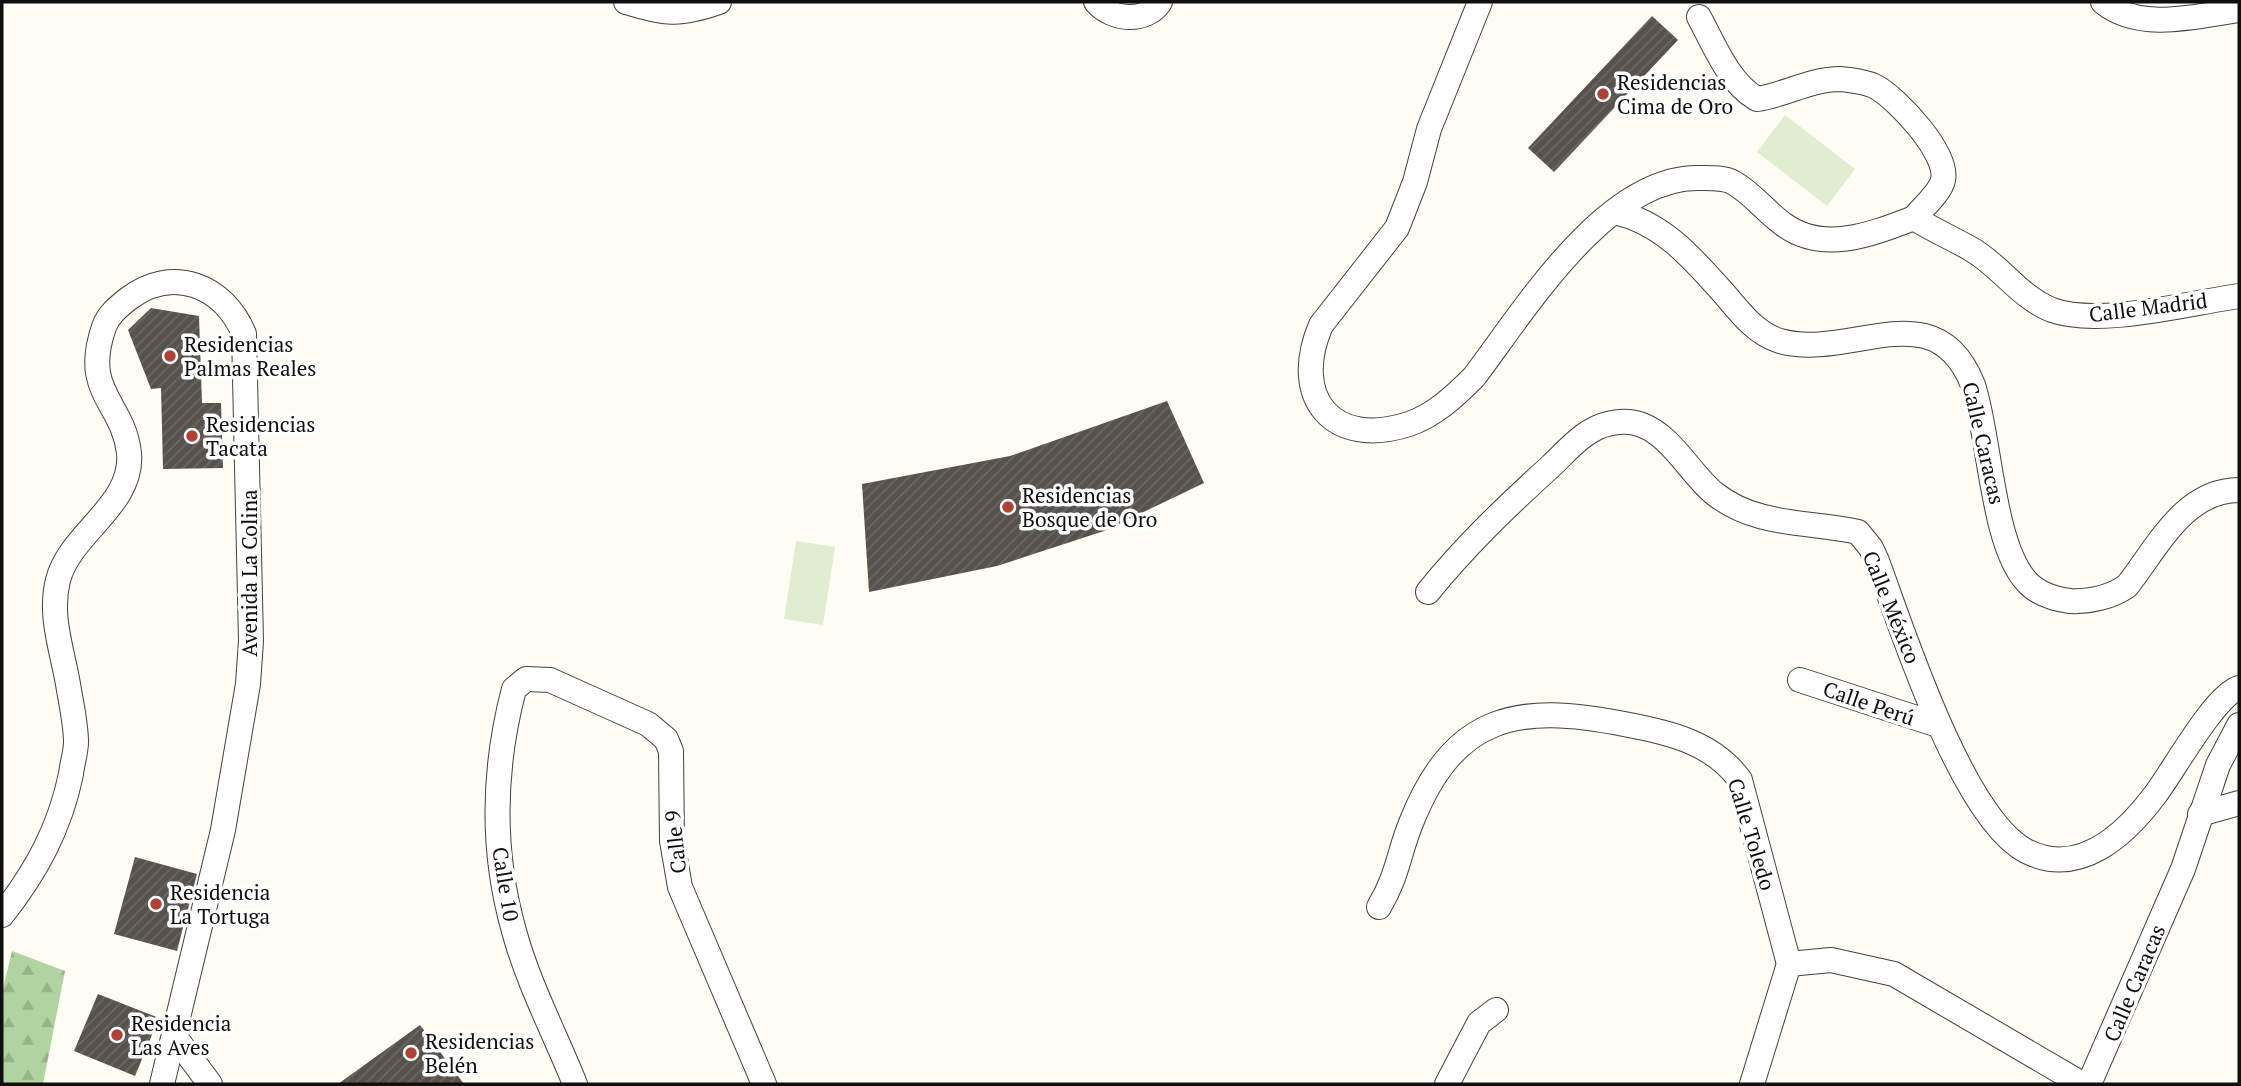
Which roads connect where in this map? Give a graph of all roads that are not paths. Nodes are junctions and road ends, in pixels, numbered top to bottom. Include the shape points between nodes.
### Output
1 (626, 2) edge
2 (1096, 2) edge
3 (1160, 2) edge
4 (1480, 2) edge
5 (2103, 2) edge
6 (707, 4) edge
7 (2239, 10) edge
8 (1699, 17) dead end
9 (1614, 212) junction
10 (1914, 218) junction
11 (2239, 296) edge
12 (2239, 490) edge
13 (1428, 592) dead end
14 (526, 679) joint
15 (1800, 680) dead end
16 (2239, 688) edge
17 (1938, 725) junction
18 (2239, 725) edge
19 (2239, 803) edge
20 (2200, 814) junction
21 (1379, 907) dead end
22 (2, 915) edge
23 (1789, 964) junction
24 (1496, 1010) dead end
25 (175, 1037) junction
26 (162, 1084) edge
27 (210, 1084) edge
28 (576, 1084) edge
29 (764, 1084) edge
30 (1447, 1084) edge
31 (1752, 1084) edge
32 (2082, 1084) edge
33 (2089, 1084) edge

1 - 6 street via 681,14
2 - 3 street via 1117,15 1141,18
4 - 9 street via 1429,129 1397,228 1321,325 1314,342 1309,377 1319,406 1329,418 1360,429 1393,428 1426,417 1474,377 1573,248
5 - 7 street via 2158,20
8 - 10 street via 1728,71 1744,92 1757,99 1796,86 1840,79 1877,88 1910,117 1943,167 1943,180
9 - 10 street via 1666,182 1711,178 1732,182 1798,234 1822,240 1847,239
9 - 12 street, Calle Caracas via 1645,223 1684,249 1755,327 1781,341 1835,345 1910,332 1942,342 1966,366 1980,406 2012,558 2027,582 2050,597 2088,601 2116,593 2127,586 2184,512 2208,496
10 - 11 street, Calle Madrid via 1971,249 2031,300 2070,315 2096,317
13 - 17 street, Calle México via 1491,521 1590,431 1614,422 1641,424 1659,435 1716,494 1737,507 1782,523 1858,532 1877,561
14 - 28 street, Calle 10 via 513,689 499,760 500,857 514,932
14 - 29 street, Calle 9 via 550,680 648,723 666,739 671,751 672,841 680,887
15 - 17 street, Calle Perú
16 - 17 street, Calle México via 2216,705 2153,798 2121,832 2104,847 2067,860 2025,850 2008,836
18 - 20 street, Calle Caracas
19 - 20 street
20 - 33 street, Calle Caracas via 2183,869
21 - 23 street, Calle Toledo via 1394,882 1421,798 1433,778 1476,732 1494,722 1533,714 1593,718 1708,748 1726,761 1740,780
22 - 25 street, Avenida La Colina via 47,849 65,802 76,743 56,620 54,597 59,577 65,561 120,492 129,454 96,373 104,325 115,309 153,285 192,284 228,304 244,334 251,641 223,830
23 - 31 street
23 - 32 street via 1831,960 1894,974
24 - 30 street via 1479,1023
25 - 26 street, Avenida La Colina
25 - 27 street

